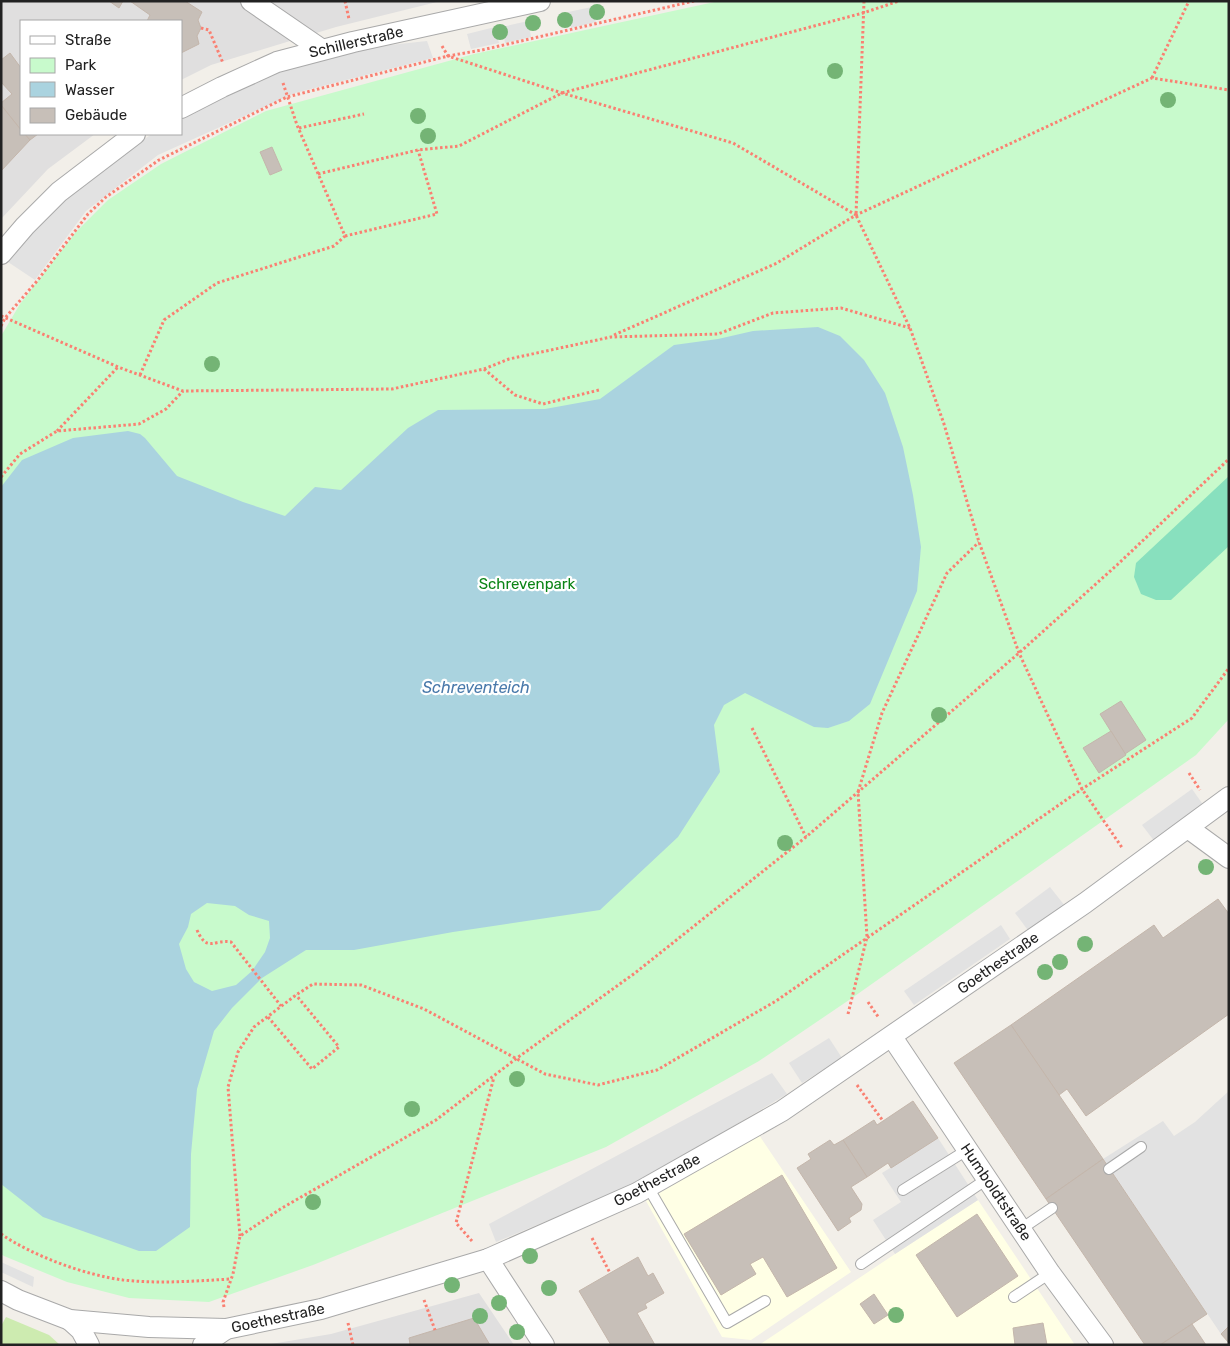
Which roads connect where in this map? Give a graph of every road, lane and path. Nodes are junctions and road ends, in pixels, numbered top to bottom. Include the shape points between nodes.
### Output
1 (251, 1) edge
2 (540, 1) edge
3 (694, 1) edge
4 (864, 1) edge
5 (899, 1) edge
6 (1189, 1) edge
7 (863, 13) junction
8 (201, 28) dead end
9 (321, 50) junction
10 (448, 56) junction
11 (1152, 78) junction
12 (232, 82) junction
13 (1229, 90) edge
14 (562, 93) junction
15 (287, 97) junction
16 (182, 107) edge
17 (364, 114) dead end
18 (299, 128) junction
19 (134, 135) edge
20 (418, 150) junction
21 (318, 174) junction
22 (856, 215) junction
23 (344, 236) junction
24 (1, 254) edge
25 (3, 317) edge
26 (1, 326) edge
27 (910, 328) junction
28 (611, 337) junction
29 (118, 367) junction
30 (484, 369) junction
31 (140, 375) junction
32 (599, 390) dead end
33 (183, 391) junction
34 (57, 431) junction
35 (1229, 459) edge
36 (1, 476) edge
37 (979, 542) junction
38 (1018, 653) junction
39 (1229, 668) edge
40 (752, 728) dead end
41 (1082, 790) junction
42 (858, 792) junction
43 (1229, 797) edge
44 (1188, 828) junction
45 (1112, 832) dead end
46 (806, 837) junction
47 (1229, 858) edge
48 (197, 930) dead end
49 (867, 937) junction
50 (296, 995) junction
51 (281, 1006) junction
52 (848, 1014) dead end
53 (268, 1017) junction
54 (892, 1037) junction
55 (517, 1058) junction
56 (845, 1069) junction
57 (494, 1077) junction
58 (883, 1121) dead end
59 (1141, 1147) dead end
60 (967, 1150) junction
61 (1109, 1168) dead end
62 (987, 1179) junction
63 (648, 1187) junction
64 (903, 1190) dead end
65 (1052, 1208) dead end
66 (582, 1218) junction
67 (456, 1223) dead end
68 (1020, 1229) junction
69 (1, 1234) edge
70 (240, 1236) junction
71 (488, 1259) junction
72 (861, 1264) dead end
73 (610, 1273) dead end
74 (1050, 1273) junction
75 (231, 1279) junction
76 (1, 1291) edge
77 (1014, 1297) dead end
78 (765, 1301) dead end
79 (70, 1320) junction
80 (433, 1324) dead end
81 (228, 1328) junction
82 (436, 1330) dead end
83 (89, 1345) edge
84 (203, 1345) edge
85 (544, 1345) edge
86 (1103, 1345) edge

1 - 9 street
2 - 9 street, Schillerstraße
3 - 10 path
4 - 7 path
5 - 7 path
6 - 11 path
7 - 14 path
7 - 22 path
8 - 12 path via 209,30
9 - 12 street, Schillerstraße via 277,62
10 - 14 path
10 - 15 path
11 - 13 path
11 - 22 path
12 - 16 street, Schillerstraße
14 - 20 path via 459,146
14 - 22 path via 733,143
15 - 18 path
15 - 25 path via 159,160 106,197 88,214 37,281
17 - 18 path
18 - 21 path
19 - 24 street via 59,192
20 - 21 path
20 - 23 path via 437,214
21 - 23 path
22 - 27 path
22 - 28 path via 777,263
23 - 31 path via 334,246 217,283 164,320
25 - 26 path
25 - 29 path
27 - 28 path via 841,308 773,313 718,334
27 - 37 path via 944,424
28 - 30 path via 509,359
29 - 31 path
29 - 34 path
30 - 32 path via 515,395 543,404
30 - 33 path via 392,389
31 - 33 path
33 - 34 path via 166,409 139,424
34 - 36 path via 20,454
35 - 38 path
37 - 38 path
37 - 42 path via 947,573 882,713
38 - 41 path
38 - 42 path
39 - 41 path via 1192,718
40 - 46 path
41 - 45 path
41 - 49 path
42 - 46 path
42 - 49 path
43 - 44 street, Goethestraße
44 - 47 street
44 - 54 street, Goethestraße
46 - 55 path via 635,973
48 - 51 path via 206,943 230,942
49 - 52 path
49 - 55 path via 776,1001 657,1070 598,1085 545,1074
50 - 51 path
50 - 53 path via 339,1047 312,1070
50 - 55 path via 313,984 361,985 424,1009
51 - 53 path
53 - 70 path via 254,1027 238,1052 228,1087
54 - 56 street, Goethestraße
54 - 60 street, Humboldtstraße
55 - 57 path
56 - 58 path
56 - 63 street, Goethestraße via 782,1111
57 - 67 path
57 - 70 path via 436,1120 282,1208
59 - 61 lane
60 - 62 street, Humboldtstraße
60 - 64 lane
62 - 68 street, Humboldtstraße
62 - 72 lane
63 - 66 street, Goethestraße
63 - 78 lane via 727,1323
65 - 68 lane
66 - 71 street, Goethestraße
66 - 73 path
68 - 74 street, Humboldtstraße
69 - 75 path via 62,1265 122,1280
70 - 75 path
71 - 81 street, Goethestraße via 321,1310
71 - 85 street
74 - 77 lane
74 - 86 street, Humboldtstraße
75 - 81 path via 223,1302
76 - 79 street, Goethestraße
79 - 81 street, Goethestraße via 149,1327
79 - 83 street via 81,1330
80 - 82 path
81 - 84 street

